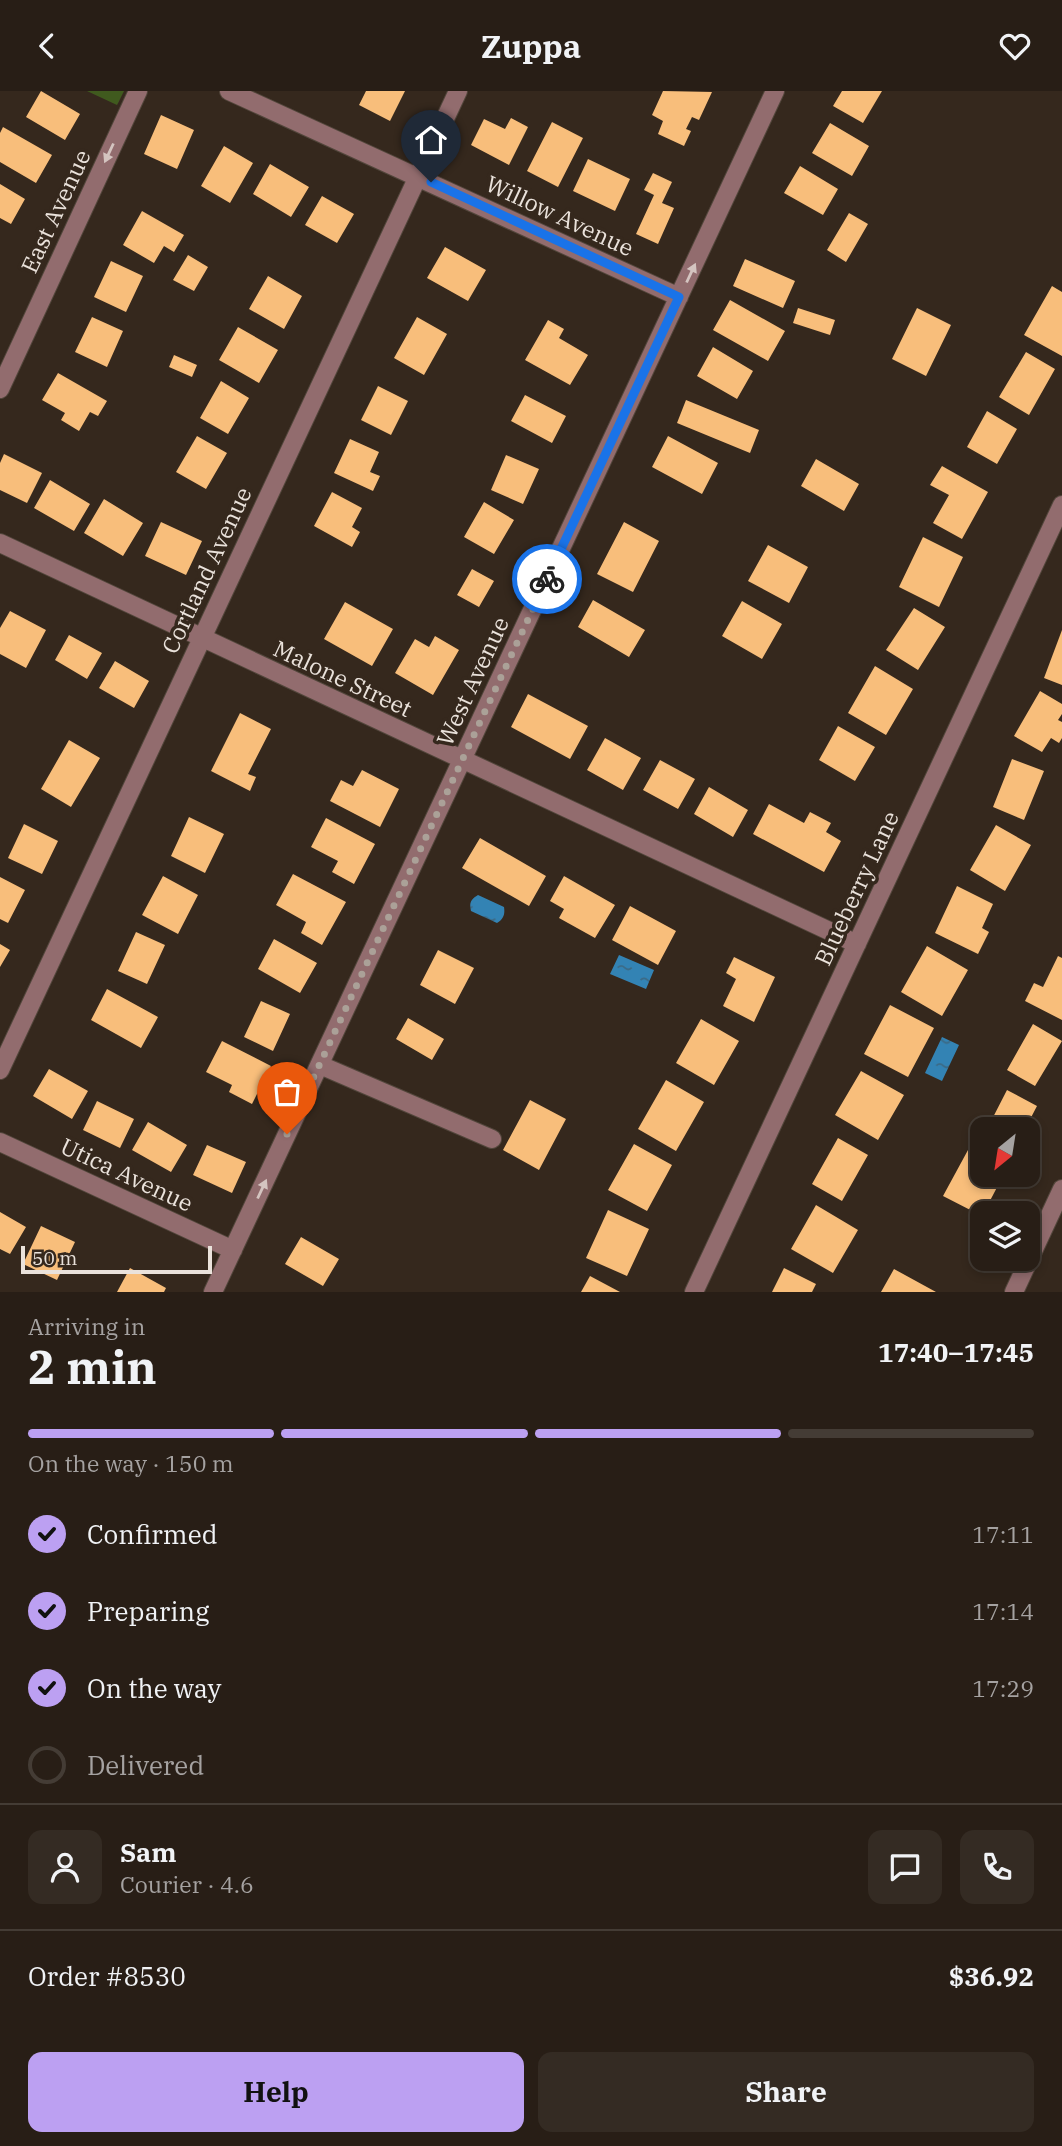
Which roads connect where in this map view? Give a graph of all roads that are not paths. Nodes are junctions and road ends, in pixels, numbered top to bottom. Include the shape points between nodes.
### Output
1 (138, 91) edge
2 (229, 91) edge
3 (458, 91) edge
4 (775, 91) edge
5 (418, 176) junction
6 (679, 297) junction
7 (0, 389) edge
8 (1062, 505) edge
9 (0, 543) edge
10 (202, 638) junction
11 (462, 761) junction
12 (857, 944) junction
13 (320, 1065) junction
14 (0, 1070) edge
15 (492, 1139) dead end
16 (0, 1142) edge
17 (1062, 1189) edge
18 (233, 1250) junction
19 (1017, 1291) edge
20 (213, 1292) edge
21 (694, 1292) edge

1 -> 7 street, East Avenue
2 - 5 street, Willow Avenue
3 - 5 street, Cortland Avenue
6 -> 4 street, West Avenue
5 - 6 street, Willow Avenue
5 - 10 street, Cortland Avenue
6 - 11 street, West Avenue
8 - 12 street, Blueberry Lane
9 - 10 street, Malone Street
10 - 11 street, Malone Street
10 - 14 street, Cortland Avenue
11 - 12 street, Malone Street
11 - 13 street, West Avenue
12 - 21 street, Blueberry Lane
13 - 15 street
18 -> 13 street, West Avenue
16 - 18 street, Utica Avenue
17 - 19 street
18 - 20 street, West Avenue

